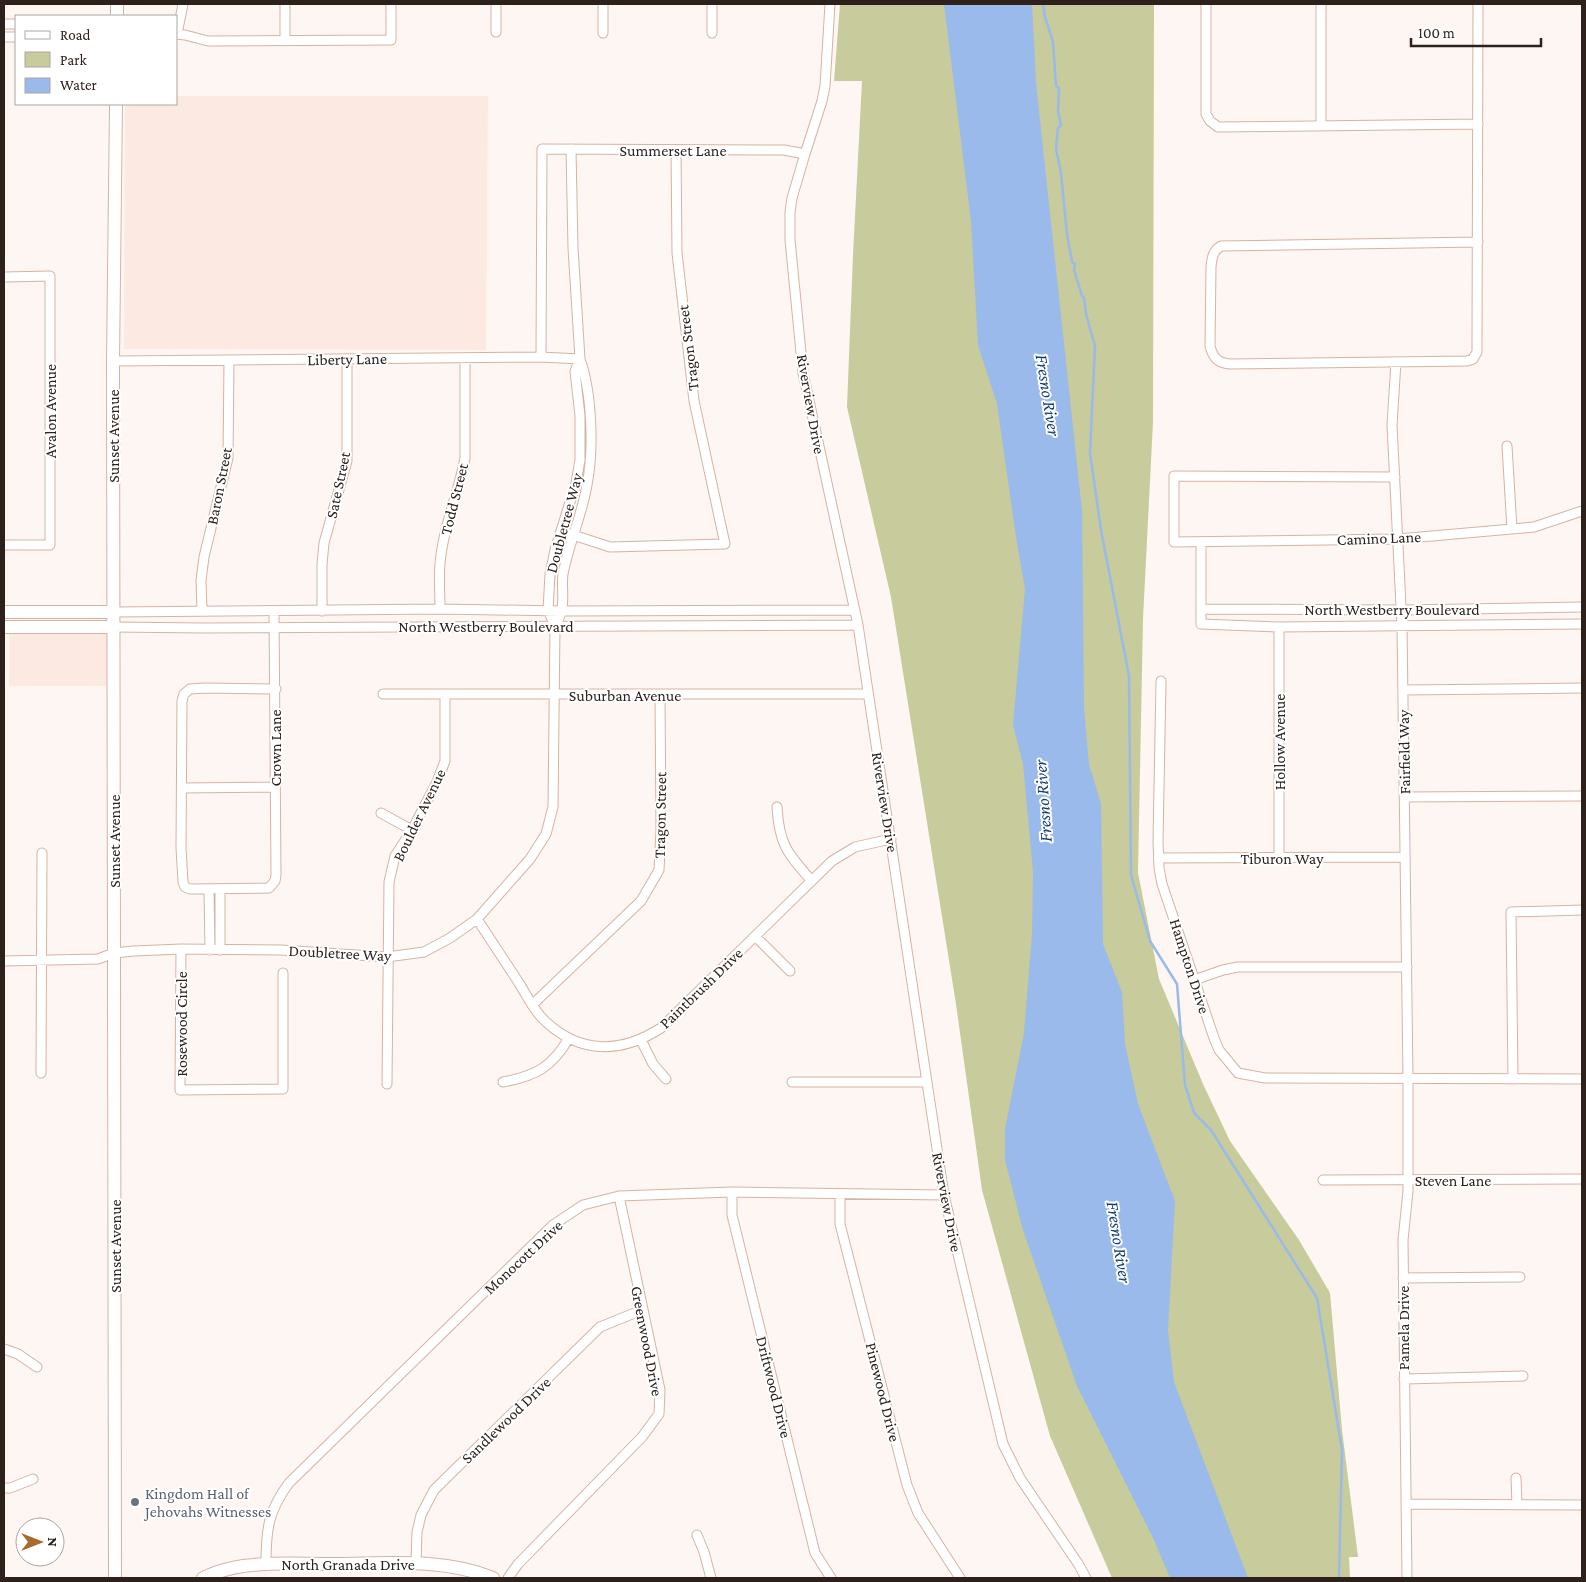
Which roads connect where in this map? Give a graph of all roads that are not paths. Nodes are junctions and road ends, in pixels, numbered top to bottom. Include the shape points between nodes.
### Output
1 (183, 4) edge
2 (286, 4) edge
3 (391, 4) edge
4 (496, 4) edge
5 (603, 4) edge
6 (712, 4) edge
7 (830, 4) edge
8 (1206, 4) edge
9 (1320, 4) edge
10 (1478, 4) edge
11 (178, 25) edge
12 (496, 32) dead end
13 (603, 33) dead end
14 (712, 33) dead end
15 (178, 34) edge
16 (285, 41) junction
17 (116, 105) edge
18 (1478, 124) junction
19 (1320, 125) junction
20 (571, 149) junction
21 (676, 150) junction
22 (805, 154) junction
23 (1478, 242) junction
24 (4, 277) edge
25 (542, 357) junction
26 (465, 358) junction
27 (347, 359) junction
28 (580, 359) junction
29 (228, 360) junction
30 (113, 361) junction
31 (1396, 362) junction
32 (1507, 446) dead end
33 (1395, 477) junction
34 (1582, 511) edge
35 (1512, 529) junction
36 (562, 531) junction
37 (572, 535) junction
38 (1398, 539) junction
39 (1201, 542) junction
40 (4, 545) edge
41 (1582, 607) edge
42 (440, 609) junction
43 (1201, 609) junction
44 (548, 610) junction
45 (855, 610) junction
46 (1402, 610) junction
47 (202, 611) junction
48 (274, 611) junction
49 (322, 611) junction
50 (562, 611) junction
51 (4, 612) edge
52 (114, 612) junction
53 (1582, 624) edge
54 (858, 625) junction
55 (114, 626) junction
56 (555, 626) junction
57 (1402, 626) junction
58 (4, 627) edge
59 (1279, 627) junction
60 (274, 628) junction
61 (1161, 681) dead end
62 (1582, 688) edge
63 (276, 689) junction
64 (1403, 690) junction
65 (383, 694) dead end
66 (554, 694) junction
67 (868, 694) junction
68 (445, 695) junction
69 (660, 695) junction
70 (275, 787) junction
71 (182, 788) junction
72 (1582, 796) edge
73 (1404, 797) junction
74 (777, 807) dead end
75 (381, 814) dead end
76 (412, 830) junction
77 (891, 839) junction
78 (42, 853) dead end
79 (1405, 857) junction
80 (1159, 858) junction
81 (1279, 858) junction
82 (811, 880) junction
83 (220, 889) junction
84 (209, 890) junction
85 (1582, 910) edge
86 (477, 919) junction
87 (755, 936) junction
88 (181, 949) junction
89 (210, 950) junction
90 (220, 950) junction
91 (114, 953) junction
92 (388, 957) junction
93 (41, 961) junction
94 (4, 962) edge
95 (1406, 967) junction
96 (790, 971) dead end
97 (283, 976) dead end
98 (1194, 980) junction
99 (532, 1005) junction
100 (569, 1038) junction
101 (641, 1040) junction
102 (41, 1073) dead end
103 (1408, 1078) junction
104 (666, 1079) dead end
105 (1513, 1079) junction
106 (1582, 1079) edge
107 (503, 1082) dead end
108 (792, 1082) dead end
109 (926, 1082) junction
110 (387, 1084) dead end
111 (1582, 1179) edge
112 (1323, 1180) dead end
113 (1408, 1180) junction
114 (732, 1192) junction
115 (840, 1194) junction
116 (944, 1195) junction
117 (619, 1196) junction
118 (1520, 1277) dead end
119 (1403, 1278) junction
120 (642, 1310) junction
121 (4, 1349) edge
122 (37, 1367) dead end
123 (1523, 1376) dead end
124 (1404, 1379) junction
125 (1516, 1478) dead end
126 (33, 1479) dead end
127 (4, 1488) edge
128 (1406, 1504) junction
129 (1517, 1504) junction
130 (1582, 1504) edge
131 (697, 1535) dead end
132 (266, 1564) junction
133 (416, 1564) junction
134 (115, 1578) edge
135 (203, 1578) edge
136 (493, 1578) edge
137 (508, 1578) edge
138 (711, 1578) edge
139 (831, 1578) edge
140 (960, 1578) edge
141 (1086, 1578) edge
142 (1407, 1578) edge

1 - 11 street
2 - 16 street
3 - 16 street via 391,40
4 - 12 street
5 - 13 street
6 - 14 street
7 - 22 street, Riverview Drive via 823,94
8 - 19 street via 1206,114 1210,121 1218,127
9 - 19 street
10 - 18 street
15 - 16 street via 208,41
17 - 30 main road, Sunset Avenue
18 - 19 street
18 - 23 street
20 - 21 street, Summerset Lane
20 - 25 street, Summerset Lane via 542,149
20 - 28 street, Doubletree Way
21 - 22 street, Summerset Lane via 784,150
21 - 37 street, Tragon Street via 677,253 694,400 725,544 610,547
22 - 45 street, Riverview Drive via 792,198 789,226 803,373
23 - 31 street via 1477,352 1473,359
23 - 31 street via 1229,245 1215,249 1211,267 1210,346 1216,360 1222,364
24 - 40 street, Avalon Avenue via 50,276 50,545
25 - 26 street, Liberty Lane
25 - 28 street, Liberty Lane
26 - 27 street, Liberty Lane
26 - 42 street, Todd Street via 465,458 441,555
27 - 29 street, Liberty Lane
27 - 49 street, Sate Street via 347,461 324,543
28 - 36 street, Doubletree Way via 575,370 580,460
28 - 37 street, Doubletree Way via 590,414 591,461
29 - 30 street, Liberty Lane
29 - 47 street, Baron Street via 228,458 204,557
30 - 52 main road, Sunset Avenue
31 - 33 street, Fairfield Way via 1392,425
32 - 35 street
33 - 38 street, Fairfield Way
33 - 39 street, Camino Lane via 1174,476 1174,542
34 - 35 street, Camino Lane via 1534,527
35 - 38 street, Camino Lane
36 - 37 street
36 - 44 street, Doubletree Way via 550,574
37 - 50 street, Doubletree Way via 563,576
38 - 39 street, Camino Lane
38 - 46 street, Fairfield Way
39 - 43 street
41 - 46 street, North Westberry Boulevard
42 - 44 street, North Westberry Boulevard
42 - 49 street, North Westberry Boulevard
43 - 46 street, North Westberry Boulevard
43 - 59 street, North Westberry Boulevard via 1202,624
44 - 50 street, North Westberry Boulevard
44 - 56 street, Doubletree Way
45 - 50 street, North Westberry Boulevard
45 - 54 street, Riverview Drive
46 - 57 street, Fairfield Way
47 - 48 street, North Westberry Boulevard
47 - 52 street, North Westberry Boulevard
48 - 49 street, North Westberry Boulevard
48 - 60 street, Crown Lane
50 - 56 street, Doubletree Way
51 - 52 main road
52 - 55 main road, Sunset Avenue
53 - 57 street, North Westberry Boulevard
54 - 56 street, North Westberry Boulevard
54 - 67 street, Riverview Drive
55 - 58 main road
55 - 60 street, North Westberry Boulevard
55 - 91 main road, Sunset Avenue
56 - 60 street, North Westberry Boulevard
56 - 66 street, Doubletree Way
57 - 59 street, North Westberry Boulevard
57 - 64 street, Fairfield Way
59 - 81 street, Hollow Avenue
60 - 63 street, Crown Lane
61 - 80 street, Hampton Drive
62 - 64 street
63 - 70 street, Crown Lane
63 - 71 street via 204,688 190,689 184,694
64 - 73 street, Fairfield Way
65 - 68 street, Suburban Avenue
66 - 68 street, Suburban Avenue
66 - 69 street, Suburban Avenue
66 - 86 street, Doubletree Way via 553,807 546,834 530,859
67 - 69 street, Suburban Avenue
67 - 77 street, Riverview Drive
68 - 76 street, Boulder Avenue via 445,761
69 - 99 street, Tragon Street via 659,870 641,901
70 - 71 street
70 - 83 street, Crown Lane via 276,875 272,885 269,888
71 - 84 street via 183,882 190,889
72 - 73 street
73 - 79 street, Fairfield Way
74 - 82 street via 784,846
75 - 76 street
76 - 92 street, Boulder Avenue via 395,856 390,882
77 - 82 street, Paintbrush Drive via 849,851
77 - 109 street, Riverview Drive
78 - 93 street
79 - 81 street, Tiburon Way
79 - 95 street, Fairfield Way
80 - 81 street, Tiburon Way
80 - 98 street, Hampton Drive via 1162,884
82 - 87 street, Paintbrush Drive
83 - 84 street
83 - 90 street
84 - 89 street
85 - 105 street via 1511,912
86 - 92 street, Doubletree Way via 424,952
86 - 99 street, Paintbrush Drive
87 - 96 street
87 - 101 street, Paintbrush Drive via 661,1028
88 - 89 street, Doubletree Way
88 - 91 street, Doubletree Way
88 - 97 street, Rosewood Circle via 180,1090 283,1089
89 - 90 street, Doubletree Way
90 - 92 street, Doubletree Way via 281,950
91 - 93 street, Doubletree Way via 98,958
91 - 134 main road, Sunset Avenue
92 - 110 street, Boulder Avenue
93 - 94 street, Doubletree Way
93 - 102 street
95 - 98 street via 1238,967
95 - 103 street, Fairfield Way
98 - 103 street, Hampton Drive via 1219,1050 1238,1073 1266,1078
99 - 100 street, Paintbrush Drive via 555,1030
100 - 101 street, Paintbrush Drive via 592,1046 610,1047
100 - 107 street via 558,1056 542,1070 532,1076
101 - 104 street via 653,1064
103 - 105 street, Hampton Drive
103 - 113 street, Pamela Drive
105 - 106 street, Hampton Drive
108 - 109 street
109 - 116 street, Riverview Drive
111 - 113 street, Steven Lane
112 - 113 street, Steven Lane
113 - 119 street, Pamela Drive
114 - 115 street, Monocott Drive
114 - 117 street, Monocott Drive
114 - 139 street, Driftwood Drive via 732,1215 813,1544
115 - 116 street, Monocott Drive
115 - 140 street, Pinewood Drive via 840,1224 907,1485 918,1513
116 - 141 street, Riverview Drive via 1003,1444 1020,1478
117 - 120 street, Greenwood Drive
117 - 132 street, Monocott Drive via 583,1205 553,1225 289,1483 271,1514
118 - 119 street
119 - 124 street, Pamela Drive
120 - 133 street, Sandlewood Drive via 600,1327 434,1490 421,1516
120 - 137 street, Greenwood Drive via 660,1390 659,1414 642,1437
121 - 122 street
123 - 124 street
124 - 128 street, Pamela Drive
125 - 129 street
126 - 127 street
128 - 129 street
128 - 142 street, Pamela Drive
129 - 130 street
131 - 138 street
132 - 133 main road, North Granada Drive
132 - 135 main road, North Granada Drive via 227,1569
133 - 136 main road, North Granada Drive via 444,1566

